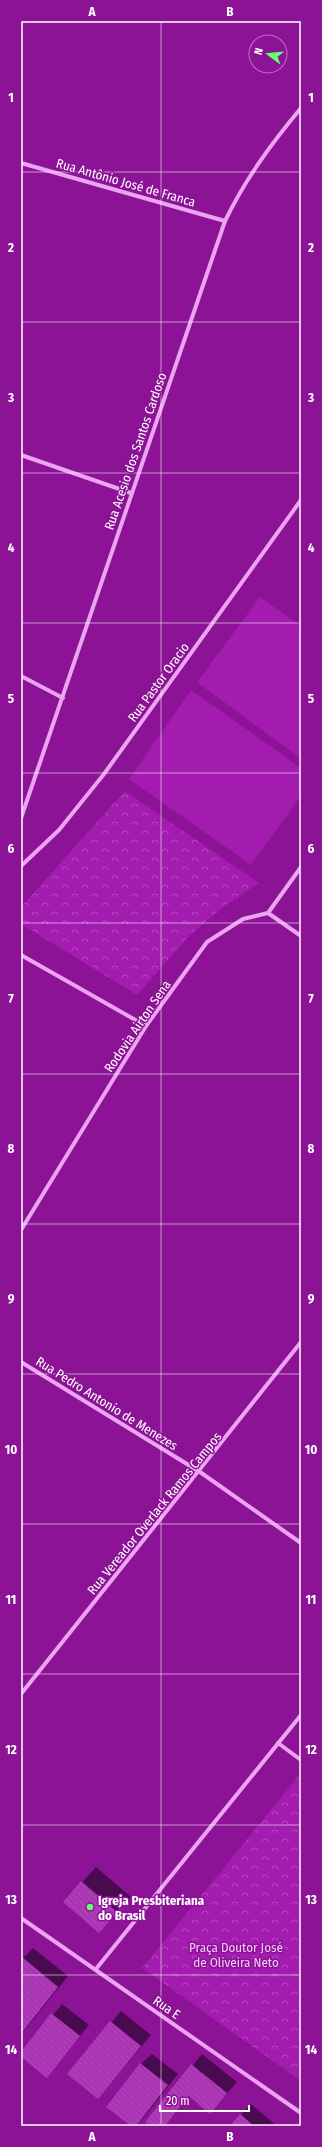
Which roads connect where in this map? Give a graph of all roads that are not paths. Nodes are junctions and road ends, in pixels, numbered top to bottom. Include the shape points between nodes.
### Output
1 (301, 108) edge
2 (21, 163) edge
3 (225, 220) junction
4 (21, 455) edge
5 (131, 493) junction
6 (301, 500) edge
7 (21, 676) edge
8 (63, 698) junction
9 (21, 818) edge
10 (21, 866) edge
11 (301, 867) edge
12 (268, 913) junction
13 (301, 936) edge
14 (21, 954) edge
15 (146, 1026) junction
16 (21, 1230) edge
17 (301, 1342) edge
18 (21, 1362) edge
19 (200, 1472) junction
20 (301, 1543) edge
21 (21, 1694) edge
22 (301, 1715) edge
23 (278, 1743) junction
24 (301, 1760) edge
25 (21, 1918) edge
26 (96, 1969) junction
27 (301, 2112) edge

1 - 3 street, Rua Acesio dos Santos Cardoso via 255,165
2 - 3 street, Rua Antônio José de Franca
3 - 5 street, Rua Acesio dos Santos Cardoso
4 - 5 street
5 - 8 street, Rua Acesio dos Santos Cardoso
6 - 10 street, Rua Pastor Oracio via 104,774 59,830
7 - 8 street
8 - 9 street, Rua Acesio dos Santos Cardoso
11 - 12 street
12 - 13 street
12 - 15 street, Rodovia Airton Sena via 242,919 207,942
14 - 15 street
15 - 16 street, Rodovia Airton Sena
17 - 19 street, Rua Vereador Overlack Ramos Campos
18 - 19 street, Rua Pedro Antonio de Menezes
19 - 20 street, Rua Pedro Antonio de Menezes
19 - 21 street, Rua Vereador Overlack Ramos Campos
22 - 23 street
23 - 24 street
23 - 26 street
25 - 26 street, Rua E
26 - 27 street, Rua E

